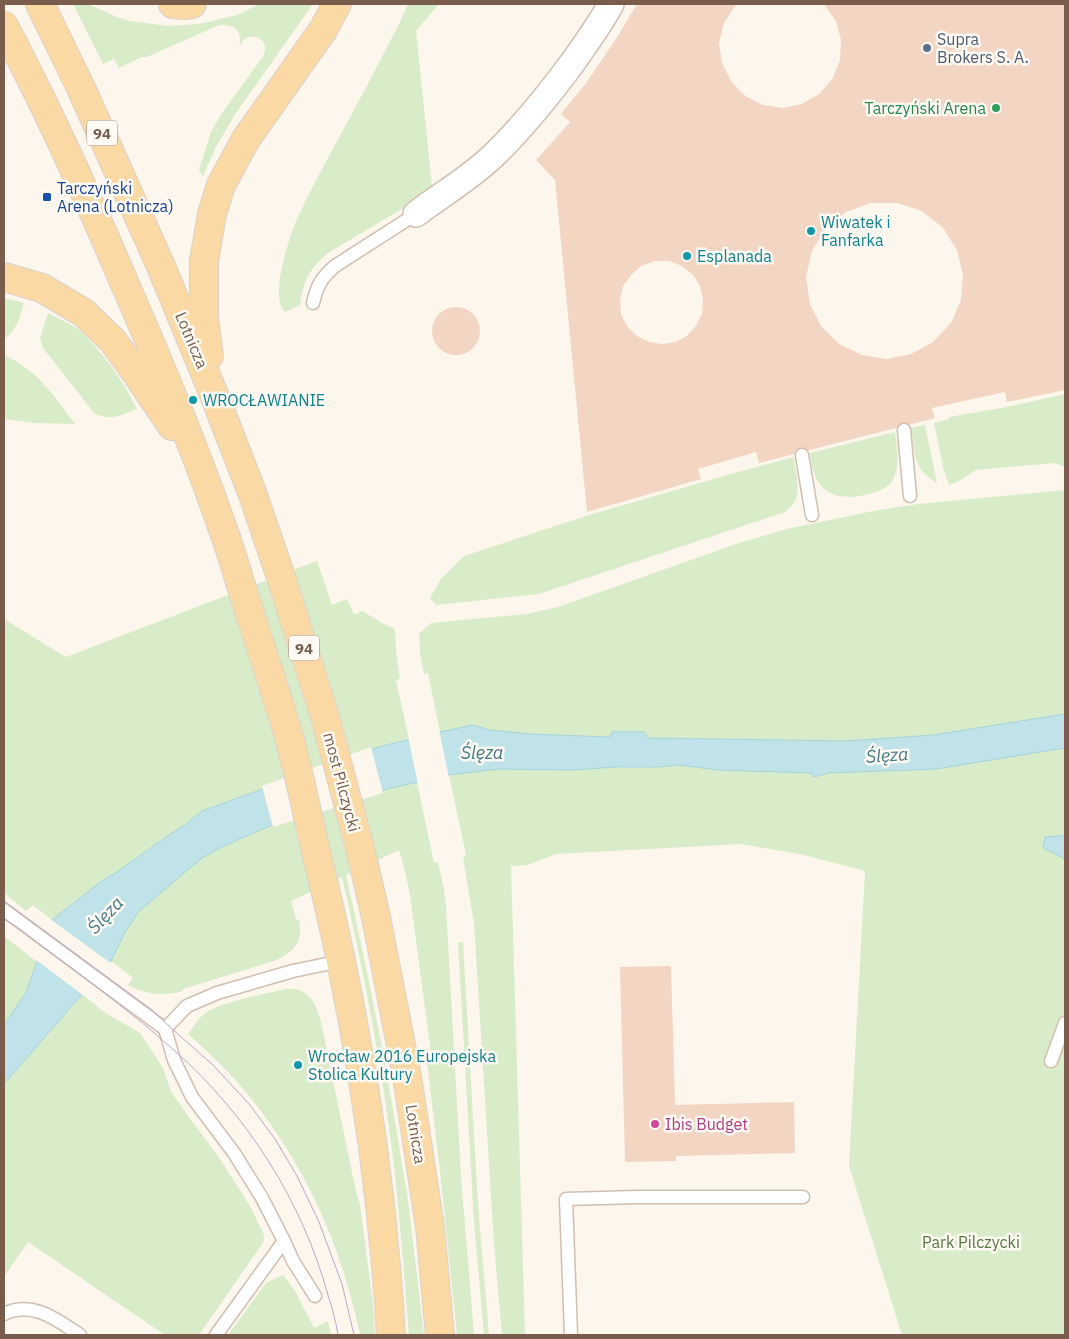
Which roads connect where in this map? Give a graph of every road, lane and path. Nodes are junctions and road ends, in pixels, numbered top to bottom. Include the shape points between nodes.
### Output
1 (40, 4) edge
2 (173, 4) edge
3 (192, 4) edge
4 (337, 4) edge
5 (611, 4) edge
6 (4, 26) edge
7 (416, 214) joint
8 (4, 277) edge
9 (313, 303) dead end
10 (212, 384) junction
11 (904, 430) dead end
12 (802, 455) dead end
13 (202, 471) junction
14 (910, 496) dead end
15 (812, 515) dead end
16 (325, 717) joint
17 (360, 848) joint
18 (4, 910) edge
19 (341, 960) junction
20 (1065, 1023) edge
21 (165, 1029) junction
22 (1051, 1061) dead end
23 (803, 1197) dead end
24 (284, 1241) junction
25 (315, 1296) dead end
26 (4, 1314) edge
27 (80, 1335) edge
28 (216, 1335) edge
29 (391, 1335) edge
30 (440, 1335) edge
31 (571, 1335) edge

1 - 10 main road, Lotnicza / 94 via 81,88
2 - 3 main road
4 - 10 main road via 323,30 246,138 221,185 204,261 204,319
5 - 7 street via 536,111 495,155
6 - 13 main road, 94 via 88,199
7 - 9 lane via 334,266 325,274
8 - 13 main road via 42,288 84,313 113,341
10 - 16 main road, Lotnicza / 94 via 282,580
11 - 14 lane
12 - 15 lane
13 - 19 main road, 94 via 226,536 287,730
16 - 17 main road, most Pilczycki / 94
17 - 30 main road, Lotnicza / 94 via 407,1076 430,1228
18 - 21 lane
19 - 21 lane via 217,993 187,1006
19 - 29 main road, 94 via 358,1041 376,1167
20 - 22 lane
21 - 24 lane via 174,1060 192,1097 234,1154
23 - 31 lane via 566,1200
24 - 25 lane
24 - 28 lane
26 - 27 lane via 20,1308 36,1310 52,1316

